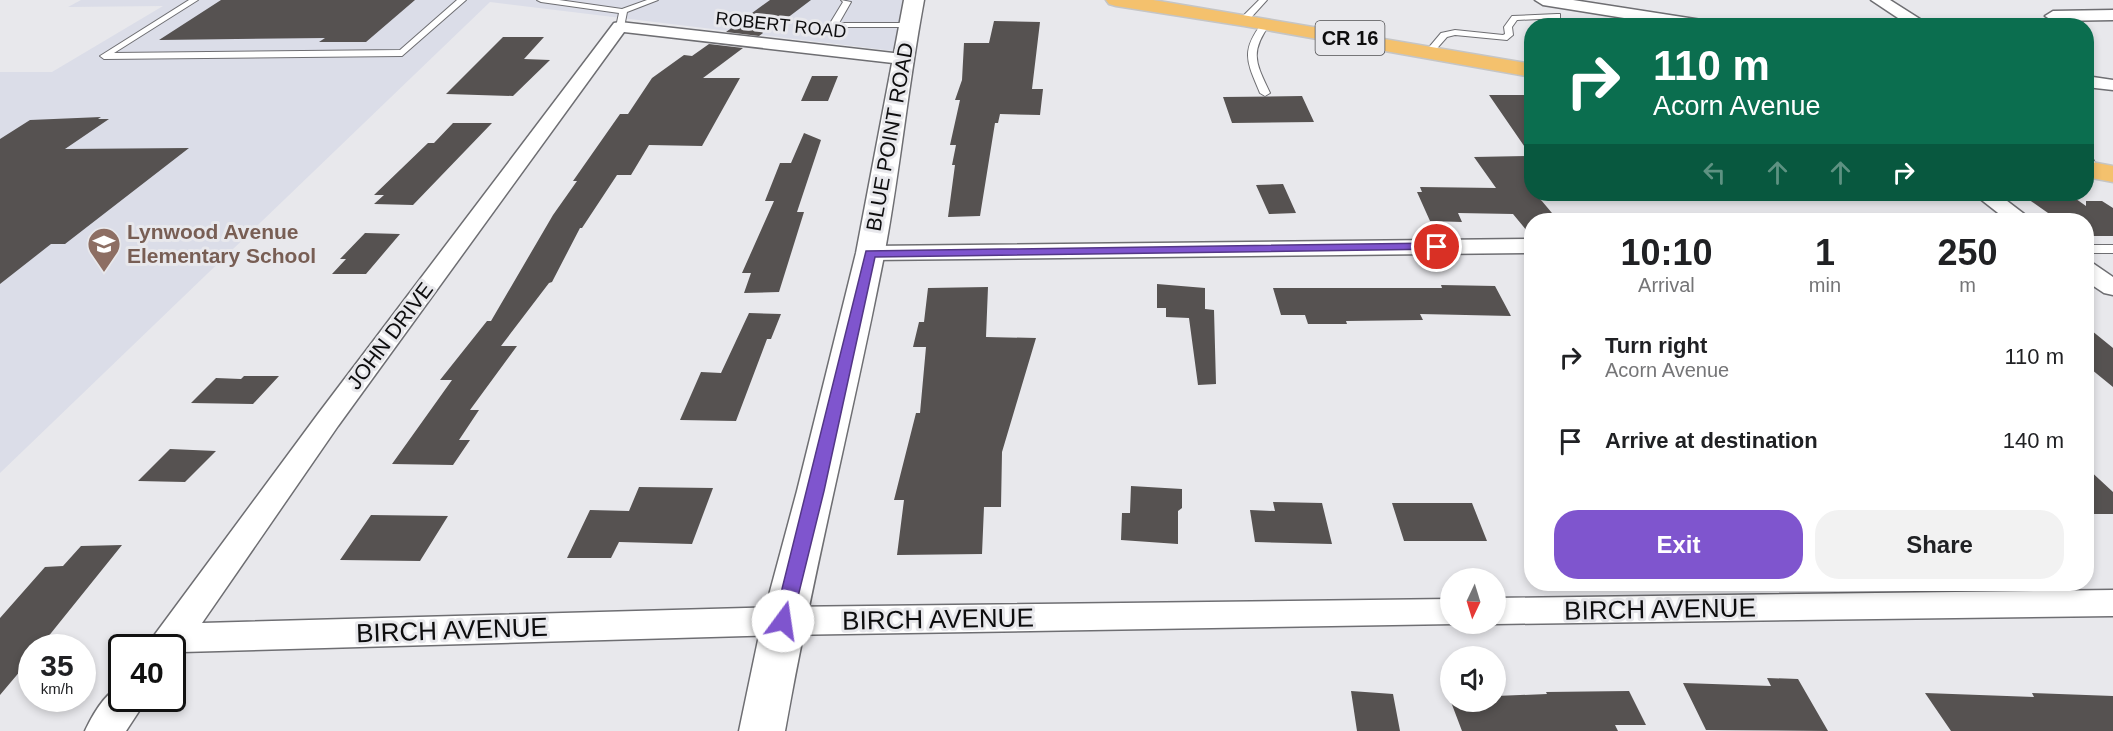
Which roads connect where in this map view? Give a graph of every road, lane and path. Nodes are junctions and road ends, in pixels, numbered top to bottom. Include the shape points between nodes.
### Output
1 (194, 0) edge
2 (462, 0) edge
3 (541, 0) edge
4 (654, 0) edge
5 (845, 0) edge
6 (1116, 0) edge
7 (1263, 0) edge
8 (1543, 0) edge
9 (1880, 0) edge
10 (912, 13) edge
11 (2113, 15) edge
12 (2053, 16) dead end
13 (1559, 18) edge
14 (1657, 18) edge
15 (1910, 18) edge
16 (621, 19) junction
17 (1524, 19) edge
18 (1244, 20) junction
19 (1266, 24) junction
20 (1429, 52) junction
21 (902, 59) junction
22 (1524, 69) edge
23 (2094, 82) edge
24 (2113, 85) edge
25 (1265, 93) dead end
26 (1995, 201) edge
27 (2011, 213) edge
28 (1524, 246) edge
29 (2094, 249) edge
30 (2113, 249) edge
31 (870, 254) junction
32 (2094, 275) edge
33 (2113, 288) edge
34 (2113, 603) edge
35 (1506, 611) edge
36 (1440, 612) edge
37 (783, 621) junction
38 (175, 634) edge
39 (186, 642) edge
40 (118, 712) edge
41 (104, 731) edge
42 (762, 731) edge

1 - 2 lane via 104,56 402,53
3 - 16 lane
4 - 16 lane
5 - 10 lane via 833,25
6 - 18 main road, CR 16
7 - 18 lane
8 - 13 street
8 - 14 street
9 - 15 street
10 - 21 street, BLUE POINT ROAD
11 - 12 street
16 - 21 street, ROBERT ROAD
16 - 38 street, JOHN DRIVE
17 - 20 lane via 1515,18 1504,38 1455,32 1444,35
18 - 19 main road, CR 16
19 - 20 main road, CR 16
19 - 25 lane via 1252,40 1250,55
20 - 22 main road, CR 16
21 - 31 street, BLUE POINT ROAD
23 - 24 street
26 - 27 street
28 - 31 street
29 - 30 lane
31 - 37 street, BLUE POINT ROAD
32 - 33 street
34 - 35 street, BIRCH AVENUE
36 - 37 street, BIRCH AVENUE
37 - 39 street, BIRCH AVENUE
37 - 42 street, BLUE POINT ROAD
40 - 41 street

